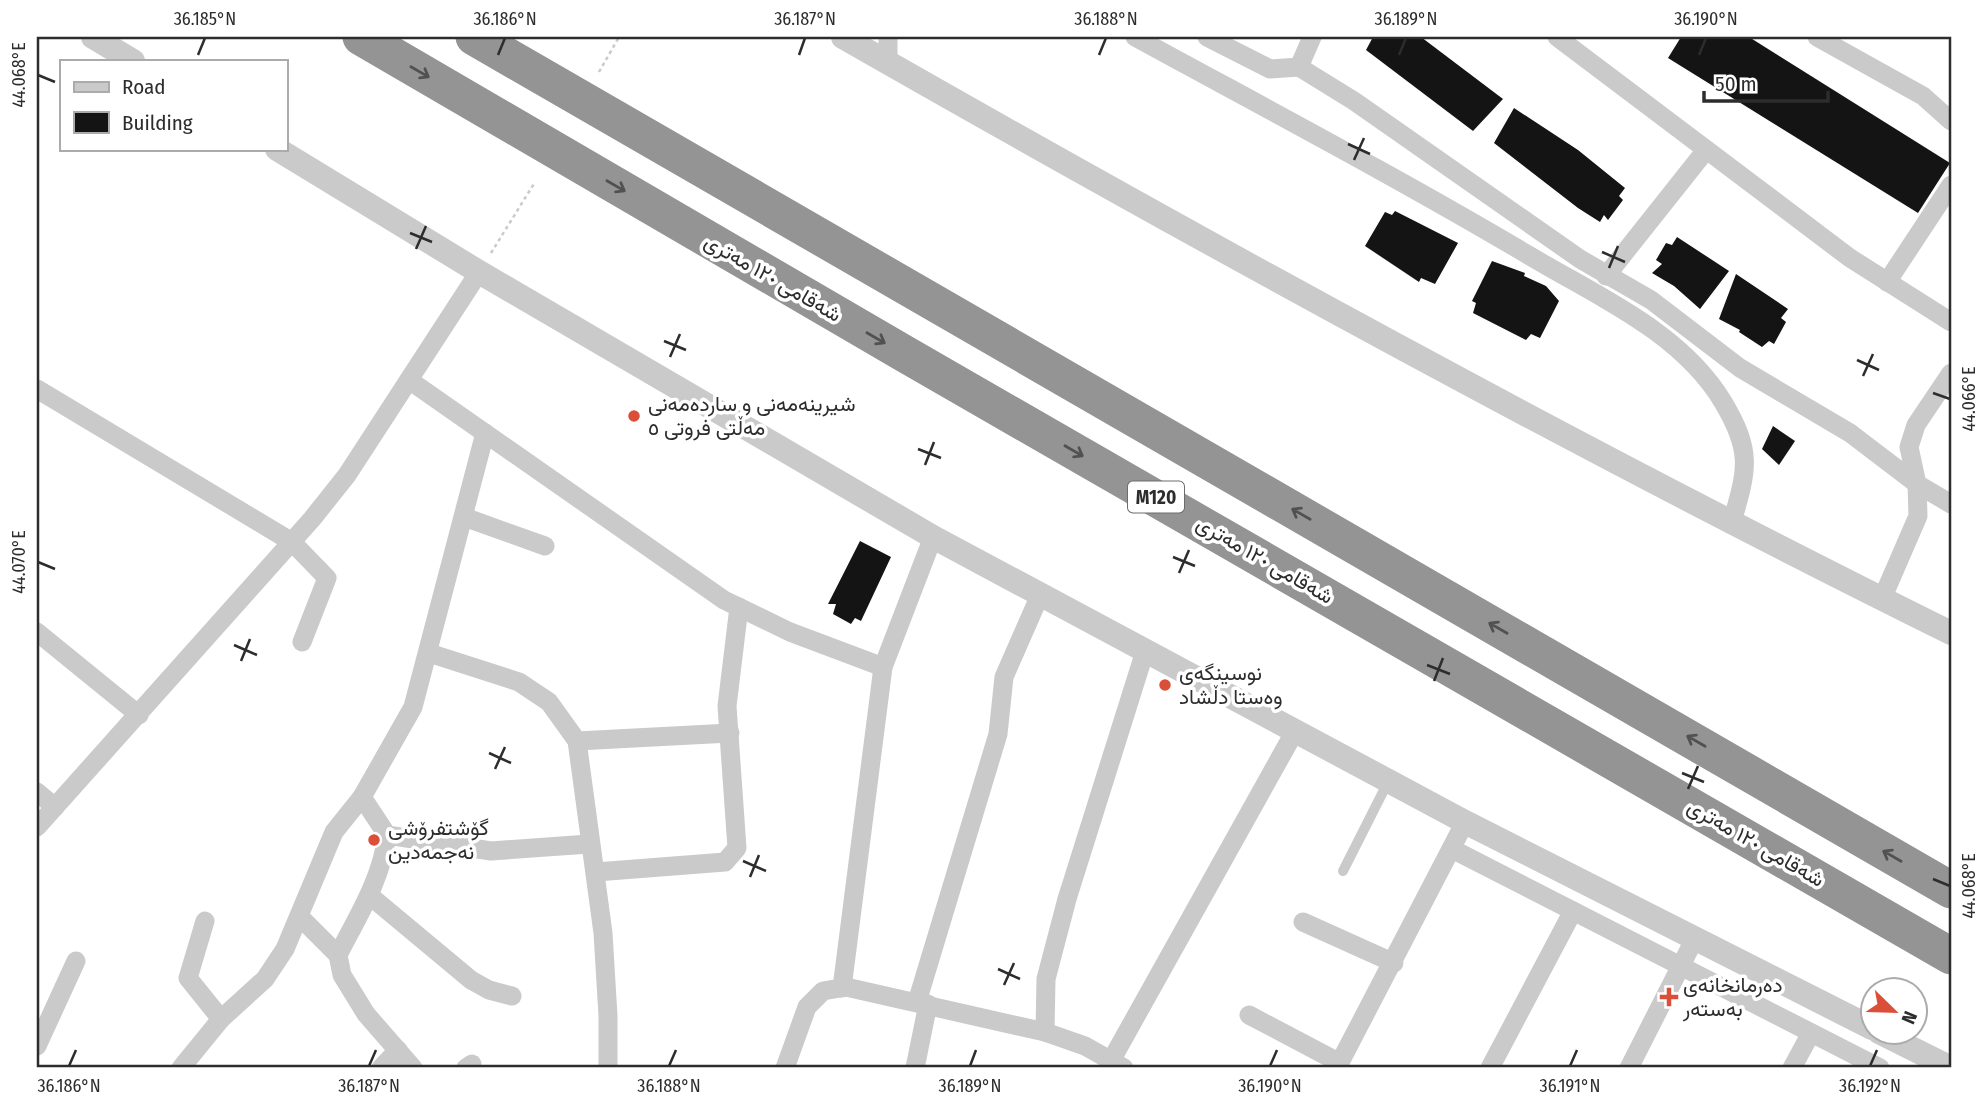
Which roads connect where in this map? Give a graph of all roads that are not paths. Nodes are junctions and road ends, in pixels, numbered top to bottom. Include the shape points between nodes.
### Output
1 (93, 37) edge
2 (361, 37) edge
3 (474, 37) edge
4 (843, 37) edge
5 (888, 37) edge
6 (1135, 37) edge
7 (1207, 37) edge
8 (1312, 37) edge
9 (1557, 37) edge
10 (1817, 37) edge
11 (131, 60) edge
12 (888, 62) junction
13 (1299, 67) junction
14 (1951, 121) edge
15 (278, 150) edge
16 (1706, 150) junction
17 (1951, 185) edge
18 (479, 272) junction
19 (1606, 276) junction
20 (1887, 282) junction
21 (1951, 322) edge
22 (1951, 373) edge
23 (409, 380) junction
24 (37, 389) edge
25 (485, 433) junction
26 (1917, 484) junction
27 (1951, 504) edge
28 (464, 517) junction
29 (1732, 522) junction
30 (933, 537) junction
31 (292, 542) junction
32 (545, 546) dead end
33 (1040, 594) junction
34 (1882, 599) junction
35 (739, 607) junction
36 (37, 632) edge
37 (1951, 633) edge
38 (302, 642) dead end
39 (1145, 651) junction
40 (429, 653) junction
41 (883, 667) junction
42 (139, 715) junction
43 (1295, 731) junction
44 (730, 733) junction
45 (577, 741) junction
46 (1389, 781) junction
47 (37, 792) edge
48 (362, 797) junction
49 (55, 807) junction
50 (1465, 822) junction
51 (37, 827) edge
52 (387, 835) junction
53 (589, 844) junction
54 (1452, 849) junction
55 (1343, 871) dead end
56 (596, 872) junction
57 (1951, 890) edge
58 (369, 895) junction
59 (1573, 911) junction
60 (300, 917) junction
61 (205, 921) dead end
62 (1303, 922) dead end
63 (1695, 938) junction
64 (338, 955) junction
65 (1951, 956) edge
66 (76, 961) dead end
67 (1394, 963) junction
68 (1681, 966) junction
69 (842, 988) junction
70 (512, 996) dead end
71 (922, 1003) junction
72 (1249, 1015) dead end
73 (221, 1019) junction
74 (1858, 1021) edge
75 (1045, 1032) junction
76 (1811, 1033) junction
77 (37, 1046) edge
78 (1908, 1046) edge
79 (398, 1050) junction
80 (1117, 1065) edge
81 (1338, 1066) edge
82 (181, 1068) edge
83 (381, 1068) edge
84 (413, 1068) edge
85 (608, 1068) edge
86 (785, 1068) edge
87 (915, 1068) edge
88 (1490, 1068) edge
89 (1629, 1068) edge
90 (1792, 1068) edge
91 (1881, 1068) edge
92 (1951, 1068) edge

1 - 11 street
2 -> 65 highway, شەقامی ١٢٠ مەتری / M120
57 -> 3 highway, M120
4 - 12 street
5 - 12 street
6 - 29 street via 1447,206 1648,326 1683,355 1723,402 1743,445 1747,472
7 - 13 street via 1270,69
8 - 13 street
9 - 16 street
10 - 14 street via 1923,96
12 - 29 street via 1258,271
13 - 19 street
15 - 18 street
16 - 19 street
16 - 20 street
17 - 20 street
18 - 23 street
18 - 30 street
19 - 26 street via 1651,300 1773,390 1874,448
20 - 21 street
22 - 26 street via 1916,425 1909,447
23 - 25 street
23 - 31 street via 346,475
24 - 31 street
25 - 28 street
25 - 35 street
26 - 27 street
26 - 34 street via 1918,516
28 - 32 street
28 - 40 street
29 - 34 street
30 - 33 street
30 - 41 street
31 - 38 street via 327,578
31 - 42 street
33 - 39 street
33 - 71 street via 1004,677 998,734
34 - 37 street
35 - 41 street
35 - 44 street via 727,706
36 - 42 street
39 - 43 street
39 - 75 street via 1056,939 1046,979
40 - 45 street via 519,682 550,702
40 - 48 street via 413,707
41 - 69 street
42 - 49 street
43 - 46 street
43 - 80 street
44 - 45 street
44 - 56 street via 737,848 731,859
45 - 53 street
46 - 50 street
46 - 55 lane
47 - 49 street
48 - 52 street
48 - 60 street via 334,832
49 - 51 street
50 - 54 street
50 - 63 street
52 - 53 street via 491,851
52 - 58 street
53 - 56 street
54 - 59 street
54 - 67 street
56 - 85 street
58 - 64 street
58 - 70 street via 471,980
59 - 68 street
59 - 88 street
60 - 64 street
60 - 73 street via 265,979
61 - 73 street via 188,978
62 - 67 street
63 - 68 street
63 - 74 street
64 - 79 street via 342,975 366,1014
66 - 77 street
67 - 81 street
68 - 76 street
68 - 89 street
69 - 71 street
69 - 86 street via 823,991 807,1007
71 - 75 street
71 - 87 street
72 - 81 street
73 - 82 street
75 - 80 street
76 - 90 street
76 - 91 street
78 - 92 street
79 - 83 street
79 - 84 street

